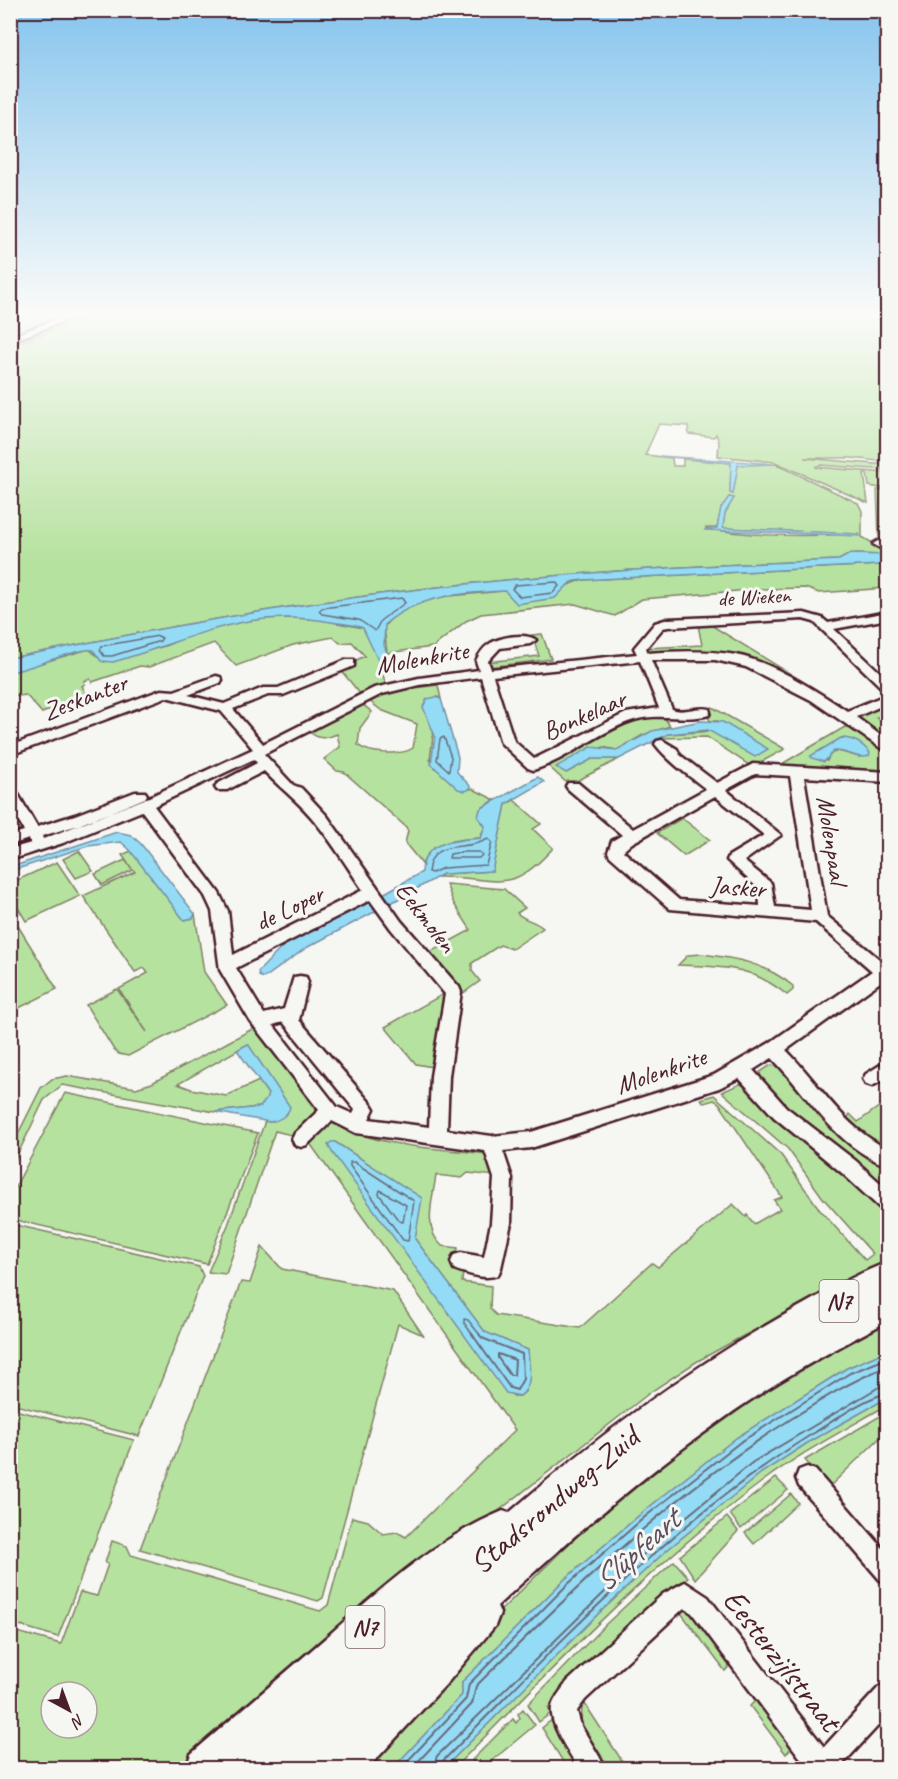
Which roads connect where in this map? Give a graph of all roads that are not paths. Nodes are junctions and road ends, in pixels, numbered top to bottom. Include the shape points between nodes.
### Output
1 (888, 615) edge
2 (825, 627) junction
3 (530, 640) dead end
4 (644, 658) junction
5 (350, 663) dead end
6 (486, 674) junction
7 (216, 680) dead end
8 (888, 687) edge
9 (176, 695) junction
10 (888, 698) edge
11 (225, 708) junction
12 (667, 711) junction
13 (704, 712) dead end
14 (845, 717) junction
15 (662, 744) dead end
16 (888, 749) edge
17 (10, 751) edge
18 (258, 751) junction
19 (266, 764) junction
20 (796, 771) junction
21 (888, 777) edge
22 (573, 786) dead end
23 (222, 787) dead end
24 (716, 790) junction
25 (10, 792) edge
26 (143, 801) junction
27 (632, 836) junction
28 (10, 840) edge
29 (38, 840) junction
30 (10, 855) edge
31 (374, 892) junction
32 (768, 914) junction
33 (820, 917) junction
34 (226, 966) junction
35 (886, 971) edge
36 (300, 982) dead end
37 (290, 1015) junction
38 (263, 1022) junction
39 (774, 1049) junction
40 (888, 1067) edge
41 (741, 1069) junction
42 (872, 1079) dead end
43 (331, 1112) junction
44 (356, 1125) junction
45 (438, 1137) junction
46 (302, 1139) dead end
47 (492, 1144) junction
48 (888, 1158) edge
49 (888, 1203) edge
50 (461, 1262) dead end
51 (888, 1276) edge
52 (888, 1304) edge
53 (807, 1478) dead end
54 (541, 1525) junction
55 (886, 1568) edge
56 (888, 1696) edge
57 (205, 1768) edge
58 (253, 1768) edge
59 (297, 1768) edge
60 (342, 1768) edge
61 (593, 1768) edge
62 (823, 1768) edge

1 - 2 street
2 - 4 street, de Wieken via 804,616 668,623 659,625 640,648
2 - 8 street
3 - 6 street via 495,643 482,661
4 - 6 street, Molenkrite
4 - 12 street, Bonkelaar
4 - 14 street, Molenkrite via 736,659 763,669
5 - 11 street via 279,692 267,691
6 - 12 street, Bonkelaar via 508,743 533,765 631,716
6 - 18 street, Molenkrite via 378,691
7 - 9 street, Zeskanter
9 - 11 street, Zeskanter
9 - 17 street, Zeskanter via 159,695
10 - 14 street
11 - 18 street
12 - 13 street via 675,715
14 - 16 street, Molenkrite
15 - 24 street
18 - 19 street, Eekmolen
18 - 26 street, Molenkrite
19 - 23 street
19 - 31 street, Eekmolen via 322,820
20 - 21 street, Jasker
20 - 24 street, Jasker via 753,769
20 - 33 street, Molenpaal
22 - 27 street
24 - 27 street, Jasker
24 - 32 street via 774,835 734,860 766,887
25 - 29 street
26 - 29 street via 80,819
26 - 34 street, Molenkrite via 220,910
27 - 32 street, Jasker via 618,845 615,852 675,905
28 - 29 street
29 - 30 street
31 - 34 street, de Loper
31 - 45 street, Eekmolen via 396,925 453,992 440,1076
32 - 33 street, Jasker
33 - 35 street
34 - 38 street, Molenkrite
35 - 39 street, Molenkrite
36 - 37 street
37 - 38 street via 274,1016
37 - 44 street via 291,1022 365,1109
38 - 43 street, Molenkrite
39 - 41 street, Molenkrite
39 - 48 street via 843,1131
40 - 42 street
41 - 47 street, Molenkrite via 708,1086 531,1140
41 - 49 street, Molenkrite via 780,1112
43 - 44 street, Molenkrite
43 - 46 street
44 - 45 street, Molenkrite
45 - 47 street, Molenkrite
47 - 50 street via 503,1178 501,1223 491,1268
51 - 54 highway, Stadsrondweg-Zuid / N7 via 819,1311 717,1372 633,1432
52 - 54 highway, Stadsrondweg-Zuid / N7 via 831,1331 734,1392
53 - 55 street
54 - 57 highway, N7 via 458,1553 387,1607
54 - 58 highway, Stadsrondweg-Zuid / N7
54 - 59 highway, Stadsrondweg-Zuid / N7
54 - 60 highway, N7 via 436,1668
56 - 62 street
61 - 62 street, Eesterzijlstraat via 570,1731 564,1709 576,1691 671,1602 685,1594 700,1605

